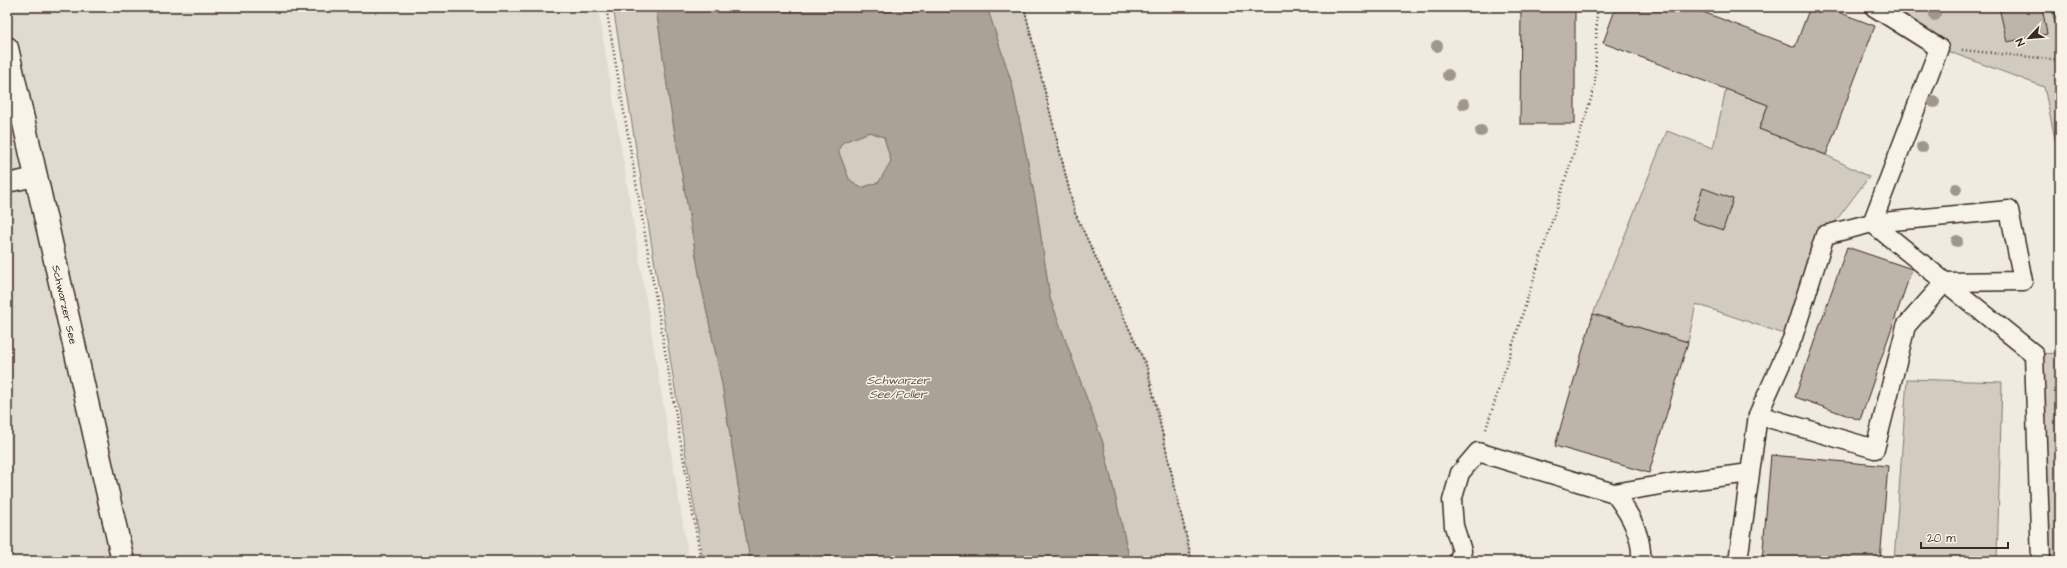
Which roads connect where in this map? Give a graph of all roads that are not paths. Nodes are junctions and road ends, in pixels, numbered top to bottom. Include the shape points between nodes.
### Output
1 (1874, 7) edge
2 (7, 48) edge
3 (36, 177) junction
4 (7, 182) edge
5 (1872, 223) junction
6 (1945, 282) junction
7 (1758, 415) junction
8 (1750, 473) junction
9 (1614, 493) junction
10 (123, 561) edge
11 (1458, 561) edge
12 (1641, 561) edge
13 (1738, 561) edge
14 (2042, 561) edge

1 - 5 lane via 1939,48
2 - 3 street, Schwarzer See
3 - 4 lane
3 - 10 street, Schwarzer See
5 - 6 lane
5 - 6 lane via 2009,210 2022,281
5 - 7 lane via 1825,235 1793,337
6 - 7 lane via 1906,326 1875,449
6 - 14 lane via 2034,354
7 - 8 lane
8 - 9 lane
8 - 13 lane
9 - 11 lane via 1478,452 1460,474 1452,501 1454,526 1462,551
9 - 12 lane via 1628,511 1637,532

